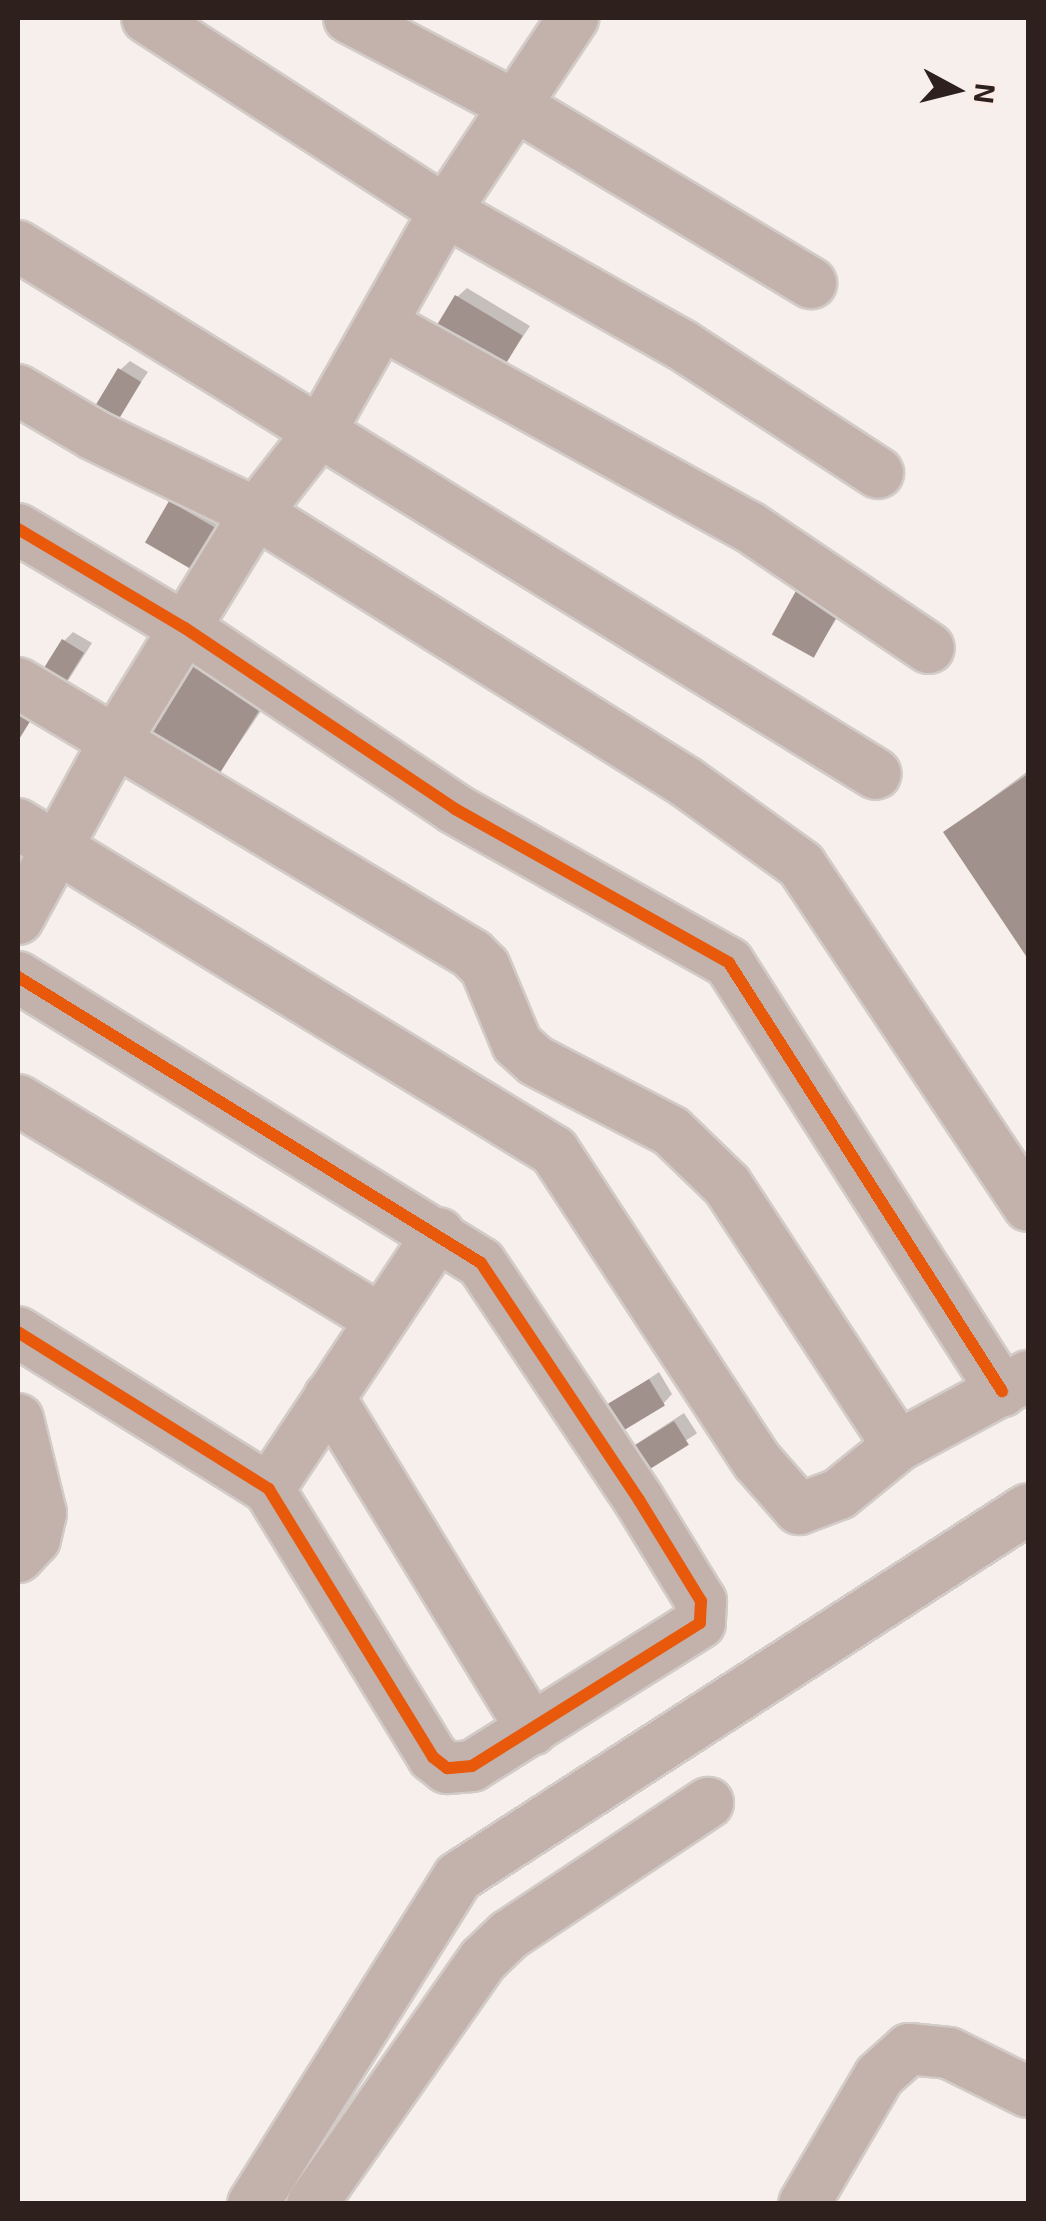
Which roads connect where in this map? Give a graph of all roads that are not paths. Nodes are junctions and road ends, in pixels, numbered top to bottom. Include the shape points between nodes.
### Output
1 (147, 18) edge
2 (349, 18) edge
3 (573, 18) edge
4 (518, 106) junction
5 (445, 211) junction
6 (18, 246) edge
7 (811, 283) dead end
8 (385, 326) junction
9 (18, 390) edge
10 (321, 430) junction
11 (878, 473) dead end
12 (256, 514) junction
13 (18, 528) edge
14 (186, 628) junction
15 (929, 648) dead end
16 (18, 684) edge
17 (115, 741) junction
18 (876, 774) dead end
19 (18, 824) edge
20 (59, 849) junction
21 (18, 919) edge
22 (18, 977) edge
23 (18, 1100) edge
24 (1028, 1206) edge
25 (439, 1232) junction
26 (380, 1319) junction
27 (18, 1332) edge
28 (1015, 1384) edge
29 (329, 1397) junction
30 (18, 1419) edge
31 (898, 1446) junction
32 (269, 1489) junction
33 (1028, 1509) edge
34 (18, 1557) edge
35 (532, 1730) junction
36 (708, 1803) dead end
37 (1028, 2092) edge
38 (253, 2204) edge
39 (312, 2204) edge
40 (804, 2204) edge

1 - 5 street
2 - 4 street
3 - 4 street
4 - 5 street
4 - 7 street
5 - 8 street
5 - 11 street via 682,346
6 - 10 street
8 - 10 street
8 - 15 street via 748,526
9 - 12 street
10 - 12 street
10 - 18 street
12 - 14 street
12 - 24 street via 686,782 801,865
13 - 14 street
14 - 17 street
14 - 28 street via 456,809 730,964
16 - 17 street
17 - 20 street
17 - 31 street via 472,954 486,968 518,1044 536,1061 671,1132 707,1163 745,1210
19 - 20 street
20 - 21 street
20 - 31 street via 554,1152 788,1502 813,1509
22 - 25 street
23 - 26 street
25 - 26 street
25 - 35 street via 498,1281 703,1611 686,1636
26 - 29 street
27 - 32 street
28 - 31 street
29 - 32 street
29 - 35 street
30 - 34 street via 40,1513 35,1539
32 - 35 street via 433,1757 458,1772
33 - 38 street via 458,1877
36 - 39 street via 509,1935 482,1960
37 - 40 street via 950,2053 908,2049 880,2076

